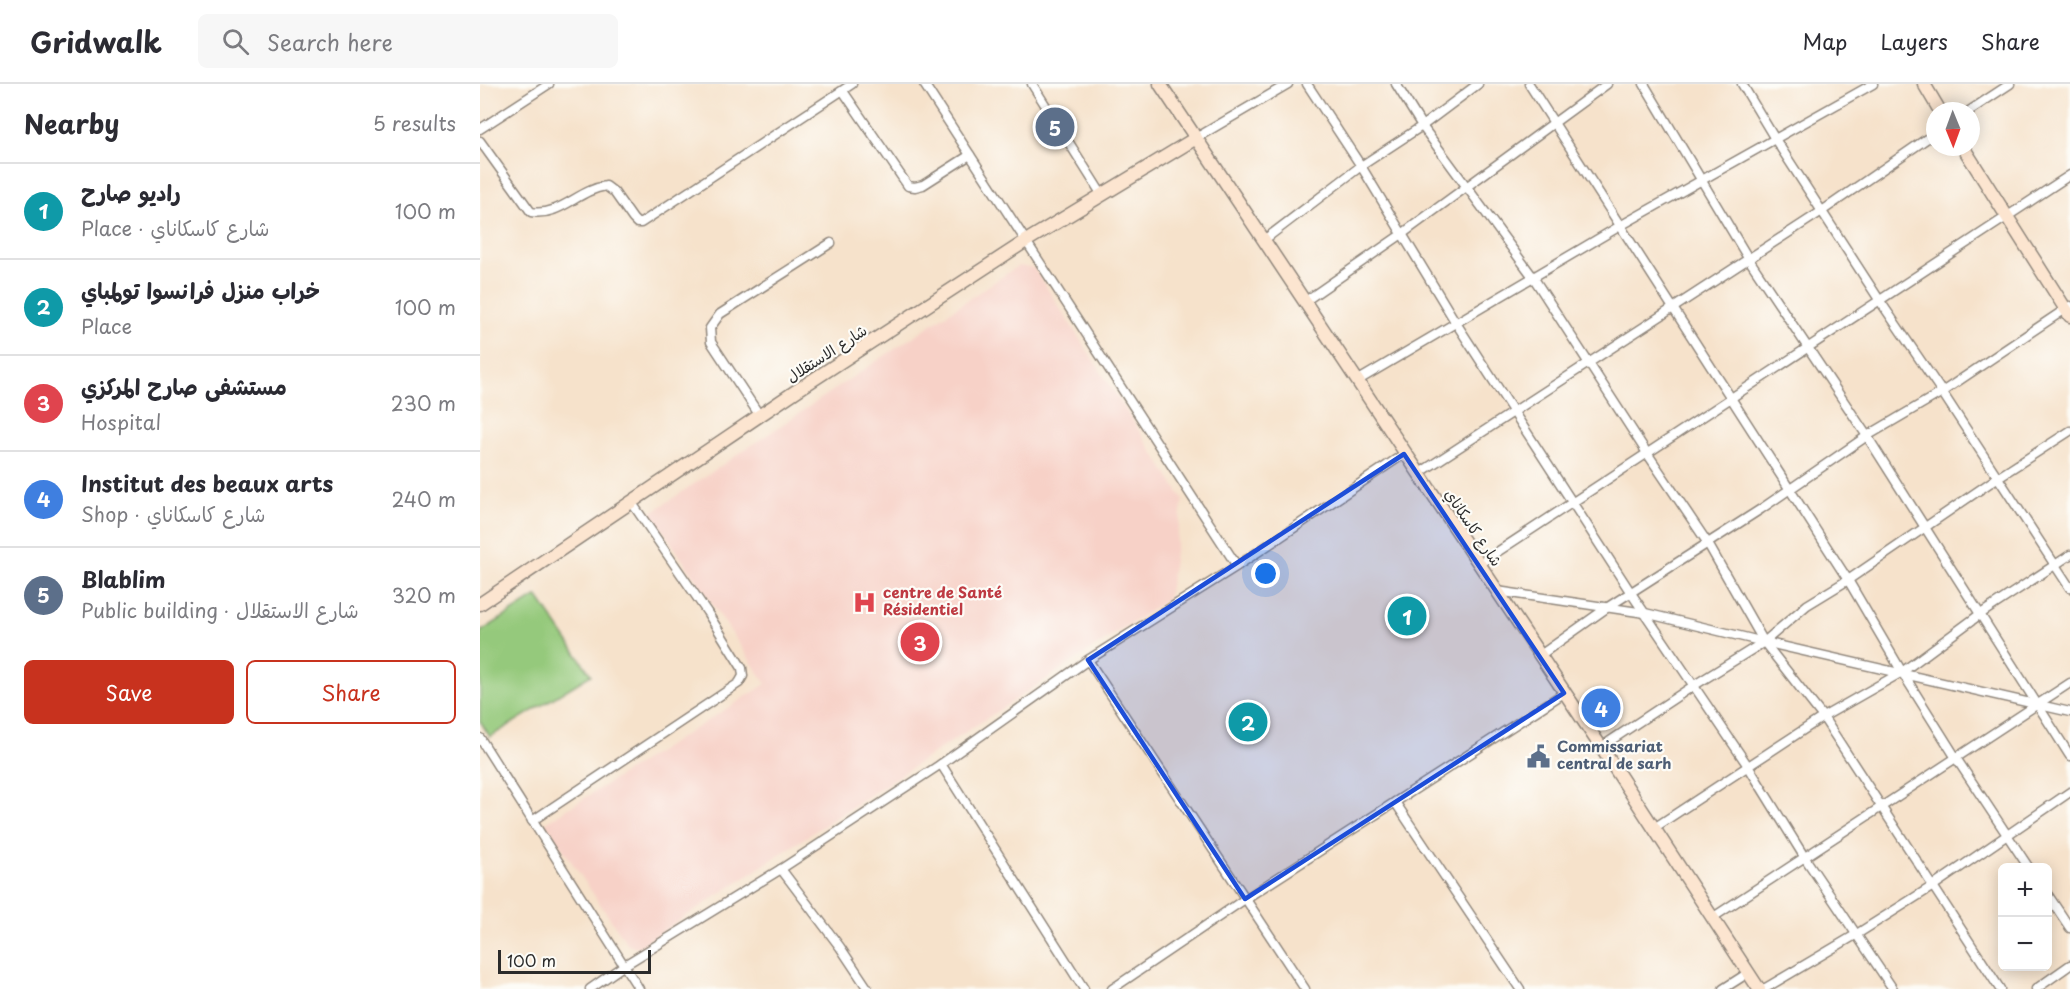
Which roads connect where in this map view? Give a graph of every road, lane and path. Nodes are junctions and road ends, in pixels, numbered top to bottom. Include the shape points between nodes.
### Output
1 (852, 84) edge
2 (924, 84) edge
3 (1032, 84) edge
4 (1160, 84) edge
5 (1288, 84) edge
6 (1307, 84) edge
7 (1396, 84) edge
8 (1478, 84) edge
9 (1529, 84) edge
10 (1607, 84) edge
11 (1644, 84) edge
12 (1742, 84) edge
13 (1873, 84) edge
14 (1924, 84) edge
15 (2010, 84) edge
16 (546, 85) edge
17 (843, 91) junction
18 (1935, 102) edge
19 (1980, 103) edge
20 (1554, 125) junction
21 (1422, 126) junction
22 (480, 129) edge
23 (1196, 138) junction
24 (1775, 139) junction
25 (1926, 139) edge
26 (480, 141) edge
27 (970, 155) junction
28 (1969, 156) edge
29 (1361, 166) junction
30 (2070, 176) edge
31 (1701, 180) junction
32 (1466, 186) junction
33 (1102, 195) junction
34 (1822, 211) junction
35 (2008, 218) junction
36 (1620, 226) junction
37 (1402, 234) junction
38 (1264, 240) junction
39 (1026, 242) junction
40 (831, 243) dead end
41 (1748, 258) junction
42 (1533, 278) junction
43 (1880, 301) junction
44 (1304, 302) junction
45 (1673, 307) junction
46 (2068, 310) edge
47 (1456, 323) junction
48 (1807, 347) junction
49 (1589, 362) junction
50 (1357, 381) junction
51 (1942, 392) junction
52 (1730, 399) junction
53 (1515, 411) junction
54 (760, 416) junction
55 (2070, 430) edge
56 (1867, 436) junction
57 (1647, 453) junction
58 (1404, 454) junction
59 (1418, 474) junction
60 (1997, 478) junction
61 (1789, 488) junction
62 (1572, 501) junction
63 (632, 503) junction
64 (1925, 528) junction
65 (1707, 542) junction
66 (2070, 555) edge
67 (1479, 564) junction
68 (2054, 565) junction
69 (1237, 566) junction
70 (1848, 580) junction
71 (2070, 588) edge
72 (1497, 591) junction
73 (1631, 593) junction
74 (480, 604) edge
75 (1608, 607) junction
76 (1645, 613) junction
77 (1979, 615) junction
78 (1764, 642) junction
79 (1539, 656) junction
80 (1088, 660) junction
81 (1902, 672) junction
82 (2070, 683) edge
83 (1693, 686) junction
84 (1564, 693) junction
85 (2038, 704) junction
86 (2070, 712) edge
87 (1823, 717) junction
88 (480, 738) edge
89 (1601, 747) junction
90 (2070, 756) edge
91 (1956, 758) junction
92 (941, 764) junction
93 (1748, 766) junction
94 (2070, 792) edge
95 (1395, 802) junction
96 (1882, 806) junction
97 (532, 821) junction
98 (1654, 828) junction
99 (2006, 835) junction
100 (1805, 858) junction
101 (2026, 863) edge
102 (781, 869) junction
103 (1933, 886) junction
104 (1245, 899) junction
105 (2052, 901) edge
106 (1712, 918) junction
107 (2070, 928) edge
108 (1857, 934) junction
109 (2070, 965) edge
110 (623, 966) junction
111 (1748, 973) junction
112 (590, 989) edge
113 (639, 989) edge
114 (868, 989) edge
115 (1084, 989) edge
116 (1112, 989) edge
117 (1305, 989) edge
118 (1520, 989) edge
119 (1724, 989) edge
120 (1759, 989) edge
121 (1764, 989) edge
122 (1893, 989) edge
123 (2000, 989) edge
124 (2036, 989) edge

1 - 17 street
2 - 27 street
3 - 33 street
4 - 23 street, شارع كاسكاناي
5 - 23 street
6 - 29 street
7 - 21 street
8 - 21 street
9 - 20 street
10 - 20 street
11 - 31 street
12 - 24 street
13 - 24 street
14 - 18 street
15 - 19 street
16 - 22 street
17 - 26 street via 641,223 633,219 606,186 593,188 543,214 531,212
17 - 27 street via 908,186 923,185
20 - 32 street
20 - 36 street
21 - 29 street
21 - 32 street
23 - 33 street, شارع الاستقلال
23 - 38 street, شارع كاسكاناي
24 - 31 street
24 - 34 street
25 - 34 street
27 - 39 street
28 - 35 street
29 - 37 street
29 - 38 street
30 - 35 street
31 - 36 street
31 - 41 street
32 - 37 street
32 - 42 street
33 - 39 street, شارع الاستقلال
34 - 41 street
34 - 43 street
35 - 43 street
35 - 46 street
36 - 42 street
36 - 45 street
37 - 44 street
37 - 47 street
38 - 44 street, شارع كاسكاناي
39 - 54 street, شارع الاستقلال
39 - 69 street
40 - 54 street via 720,314 710,328 711,342
41 - 45 street
41 - 48 street
42 - 47 street
42 - 49 street
43 - 48 street
43 - 51 street
44 - 50 street, شارع كاسكاناي
45 - 49 street
45 - 52 street
46 - 51 street
47 - 50 street
47 - 53 street
48 - 52 street
48 - 56 street
49 - 53 street
49 - 57 street
50 - 58 street, شارع كاسكاناي
51 - 56 street
51 - 60 street
52 - 57 street
52 - 61 street
53 - 59 street
53 - 62 street
54 - 63 street, شارع الاستقلال
55 - 60 street
56 - 61 street
56 - 64 street
57 - 62 street
57 - 65 street
58 - 59 street, شارع كاسكاناي
58 - 69 street
59 - 67 street, شارع كاسكاناي
60 - 64 street
60 - 68 street
61 - 65 street
61 - 70 street
62 - 67 street
62 - 73 street
63 - 74 street, شارع الاستقلال
63 - 97 street via 742,668 743,676 739,683
64 - 70 street
64 - 77 street
65 - 73 street
65 - 78 street
66 - 68 street
67 - 72 street, شارع كاسكاناي
68 - 71 street
68 - 77 street
69 - 80 street
70 - 78 street via 1807,605
70 - 81 street
72 - 75 street
72 - 79 street, شارع كاسكاناي
73 - 75 street
73 - 76 street
75 - 76 street
75 - 79 street
76 - 78 street
76 - 83 street
77 - 81 street
77 - 85 street
78 - 81 street
78 - 83 street
78 - 87 street
79 - 84 street, شارع كاسكاناي
80 - 92 street
80 - 104 street
81 - 85 street
81 - 87 street
81 - 91 street
82 - 85 street
83 - 89 street
83 - 93 street
84 - 89 street, شارع كاسكاناي
84 - 95 street
85 - 86 street
85 - 90 street
85 - 91 street
87 - 93 street
87 - 96 street
88 - 97 street
89 - 98 street, شارع كاسكاناي
91 - 96 street
91 - 99 street
92 - 102 street
92 - 115 street
93 - 98 street
93 - 100 street
94 - 99 street
95 - 104 street
95 - 118 street
96 - 100 street
96 - 103 street
97 - 110 street
98 - 106 street, شارع كاسكاناي
99 - 101 street
99 - 103 street
100 - 106 street
100 - 108 street
102 - 110 street
102 - 114 street
103 - 108 street
103 - 123 street
104 - 116 street
104 - 117 street
105 - 107 street
106 - 111 street, شارع كاسكاناي
108 - 121 street
108 - 122 street
109 - 124 street
110 - 112 street
110 - 113 street
111 - 119 street
111 - 120 street, شارع كاسكاناي

